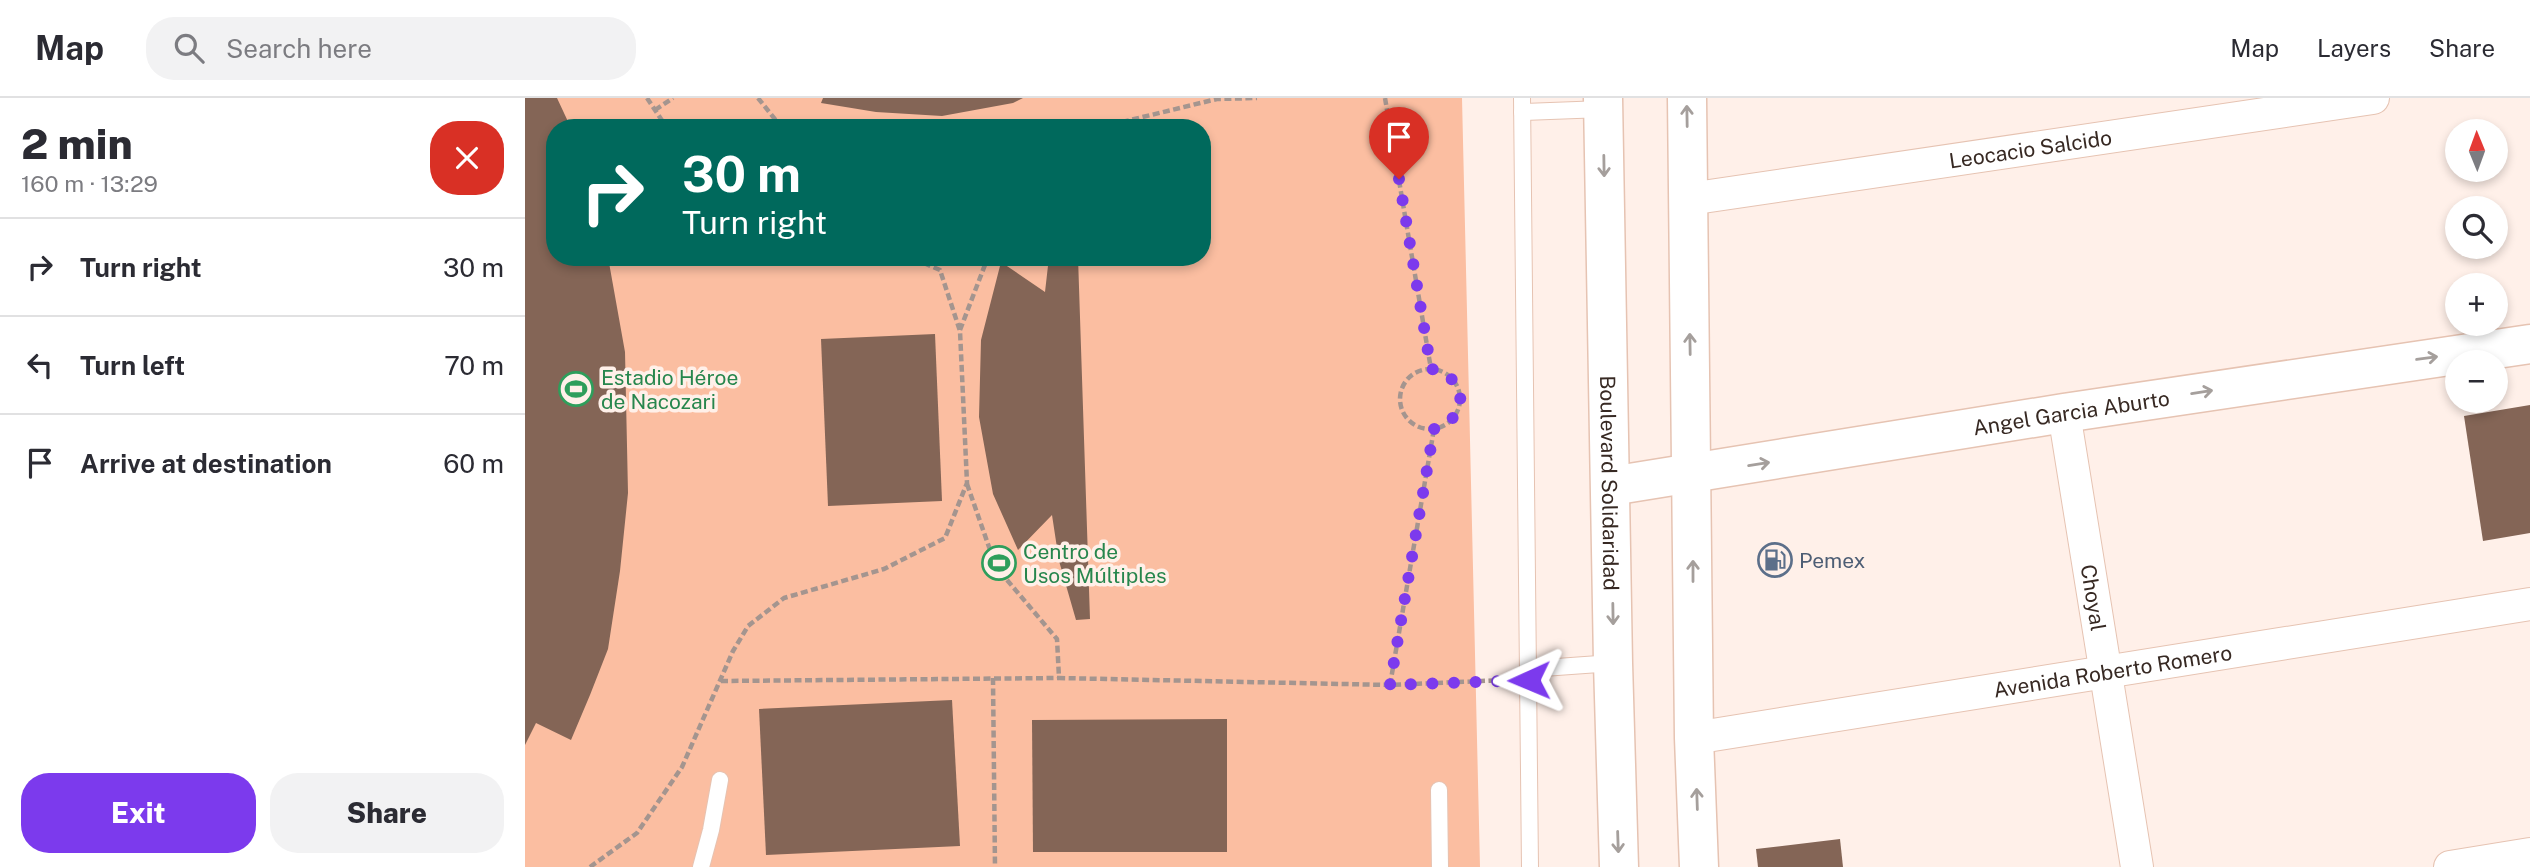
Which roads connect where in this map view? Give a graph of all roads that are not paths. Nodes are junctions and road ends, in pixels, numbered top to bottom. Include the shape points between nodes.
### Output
1 (1687, 98) edge
2 (2373, 98) edge
3 (1603, 104) edge
4 (1522, 105) edge
5 (1689, 199) junction
6 (2530, 344) edge
7 (2064, 413) junction
8 (1692, 475) junction
9 (1611, 486) junction
10 (2530, 604) edge
11 (1613, 663) junction
12 (2105, 671) junction
13 (1529, 675) junction
14 (1694, 738) junction
15 (720, 780) dead end
16 (1439, 790) dead end
17 (2530, 854) edge
18 (701, 867) edge
19 (1440, 867) edge
20 (1530, 867) edge
21 (1619, 867) edge
22 (1699, 867) edge
23 (2137, 867) edge
24 (2449, 867) edge

5 -> 1 main road
2 - 5 street, Leocacio Salcido
3 - 4 lane
3 -> 9 main road, Boulevard Solidaridad
4 - 13 lane
8 -> 5 main road
7 -> 6 main road, Angel Garcia Aburto
8 -> 7 main road, Angel Garcia Aburto
7 - 12 street, Choyal
8 - 9 main road, Angel Garcia Aburto
14 -> 8 main road
9 -> 11 main road, Boulevard Solidaridad
10 - 12 street, Avenida Roberto Romero
11 - 13 lane
11 -> 21 main road, Boulevard Solidaridad
12 - 14 street, Avenida Roberto Romero
12 - 23 street, Choyal
13 - 20 lane
22 -> 14 main road
15 - 18 lane
16 - 19 lane
17 - 24 street

